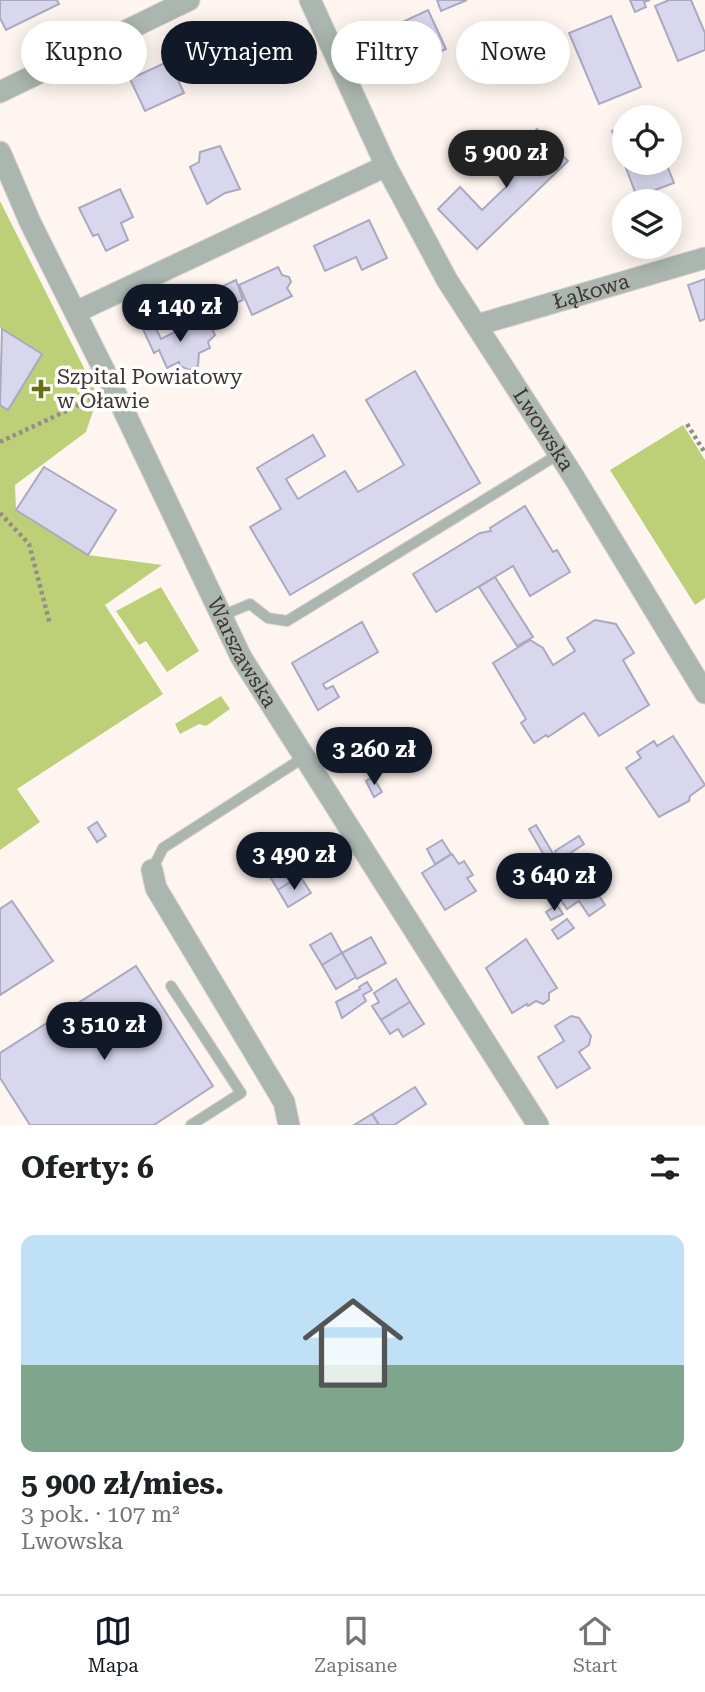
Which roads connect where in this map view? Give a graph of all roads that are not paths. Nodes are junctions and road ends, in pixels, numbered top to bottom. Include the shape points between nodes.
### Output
1 (189, 0) edge
2 (310, 0) edge
3 (0, 92) edge
4 (0, 152) edge
5 (386, 166) junction
6 (5, 175) edge
7 (705, 258) edge
8 (76, 312) junction
9 (477, 325) junction
10 (559, 454) junction
11 (221, 616) junction
12 (705, 692) edge
13 (306, 756) junction
14 (152, 870) joint
15 (171, 986) dead end
16 (191, 1125) edge
17 (289, 1125) edge
18 (538, 1125) edge

1 - 3 street
2 - 5 street, Lwowska
4 - 6 street, Warszawska
5 - 8 street
5 - 9 street, Lwowska via 447,280
6 - 8 street, Warszawska
7 - 9 street, Łąkowa
8 - 11 street, Warszawska
9 - 10 street, Lwowska
10 - 11 lane via 287,621 268,618 250,604
10 - 12 street, Lwowska
11 - 13 street, Warszawska via 253,678
13 - 14 lane via 163,848
13 - 18 street, Warszawska
14 - 17 street via 156,888 284,1102
15 - 16 lane via 241,1093

